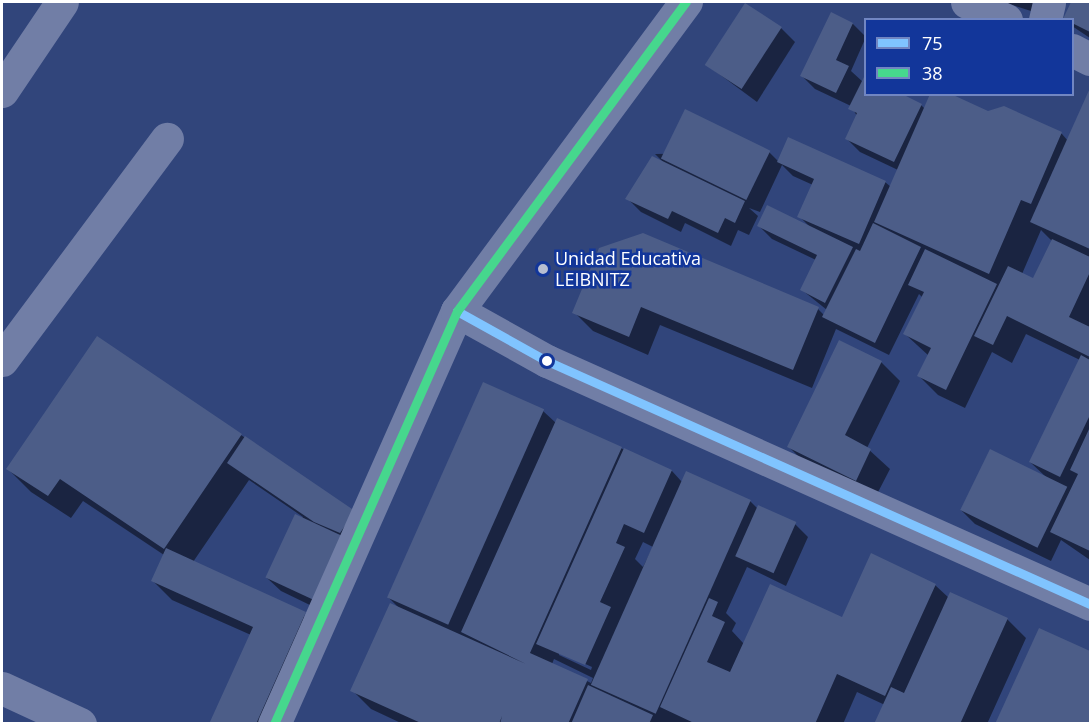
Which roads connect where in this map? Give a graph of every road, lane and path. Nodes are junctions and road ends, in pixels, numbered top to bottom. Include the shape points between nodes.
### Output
1 (62, 2) edge
2 (686, 2) edge
3 (967, 2) edge
4 (1049, 2) edge
5 (1002, 18) edge
6 (1045, 18) edge
7 (1074, 51) edge
8 (1090, 59) edge
9 (2, 91) edge
10 (167, 139) dead end
11 (457, 311) junction
12 (2, 360) edge
13 (1090, 604) edge
14 (2, 688) edge
15 (80, 723) edge
16 (274, 723) edge

1 - 9 street
2 - 11 street
3 - 5 street
4 - 6 street
7 - 8 street
10 - 12 street
11 - 13 street via 547,361
11 - 16 street
14 - 15 street

